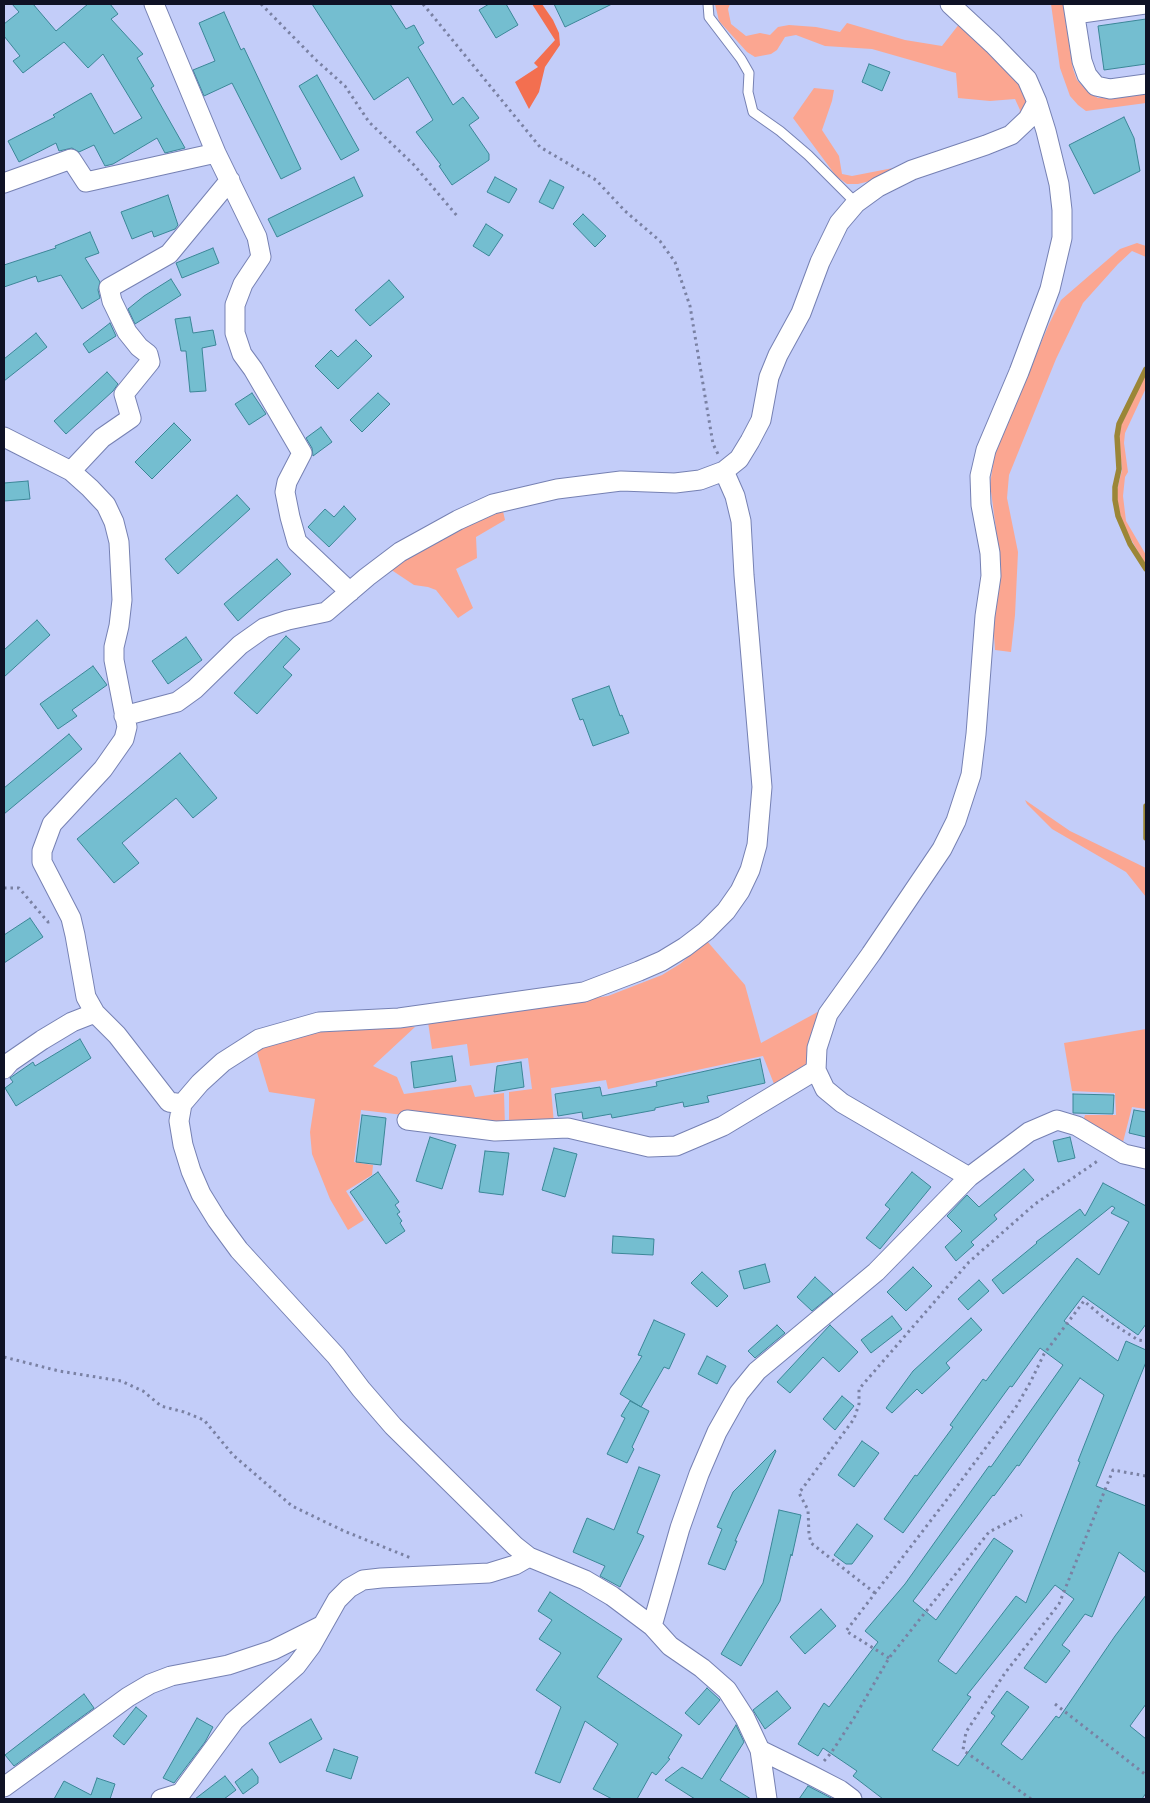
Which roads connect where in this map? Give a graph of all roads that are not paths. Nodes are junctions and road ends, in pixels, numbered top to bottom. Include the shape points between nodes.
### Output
1 (154, 4) edge
2 (708, 4) edge
3 (950, 4) edge
4 (1145, 4) edge
5 (1074, 9) edge
6 (1146, 84) edge
7 (1037, 102) junction
8 (216, 153) junction
9 (230, 180) junction
10 (4, 183) edge
11 (856, 203) junction
12 (4, 437) edge
13 (724, 471) junction
14 (71, 472) junction
15 (350, 592) junction
16 (124, 716) junction
17 (95, 1013) junction
18 (4, 1069) edge
19 (816, 1070) junction
20 (182, 1104) junction
21 (408, 1120) dead end
22 (1146, 1159) edge
23 (969, 1177) junction
24 (529, 1557) junction
25 (323, 1625) junction
26 (652, 1626) junction
27 (760, 1750) junction
28 (4, 1787) edge
29 (161, 1799) edge
30 (767, 1799) edge
31 (852, 1799) edge

1 - 8 street
2 - 11 lane via 709,17 749,73 748,92 753,112 808,155
3 - 7 street via 1027,79
4 - 5 street
5 - 6 street via 1082,60 1087,75 1096,86 1110,89
7 - 11 street via 1028,119 1011,135 912,170 878,187
7 - 19 street via 1058,184 1062,238 1050,289 986,450 980,476 991,576 971,775 956,821 942,849 828,1014 817,1048
8 - 9 street
8 - 10 street via 86,182 71,159
9 - 14 street via 169,254 109,288 128,332 148,354 150,362 124,394 132,418 102,438
9 - 15 street via 257,237 261,257 243,284 235,305 235,333 242,354 302,453 285,492 297,542
11 - 13 street via 839,223 801,313 778,355 769,377 761,420 739,459
12 - 14 street
13 - 15 street via 700,480 675,483 621,481 557,489 493,504 400,552
13 - 20 street via 741,521 762,787 757,844 750,870 726,911 699,936 662,961 584,992 399,1018 319,1022 259,1039 223,1062
14 - 16 street via 106,505 119,542 122,600 114,660
15 - 16 street via 326,612 264,628 240,645 195,690 177,702
16 - 17 street via 127,727 124,739 103,769 52,824 42,851 42,862 71,918 86,997
17 - 18 street via 42,1040
17 - 20 street via 117,1035 169,1102
19 - 21 street via 723,1126 676,1146 649,1147 568,1128 495,1131
19 - 23 street via 825,1089 842,1103
20 - 24 street via 179,1121 191,1171 201,1194 239,1250 336,1356 393,1426
22 - 23 street via 1124,1154 1077,1126 1057,1120 1029,1132
23 - 26 street via 876,1272 757,1371 738,1393 699,1474
24 - 25 street via 489,1573 363,1580 337,1600
24 - 26 street via 585,1580
25 - 28 street via 273,1650 150,1684 128,1696
25 - 29 street via 296,1666 234,1720 181,1792
26 - 27 street via 670,1646 727,1690
27 - 30 street
27 - 31 street via 811,1774

